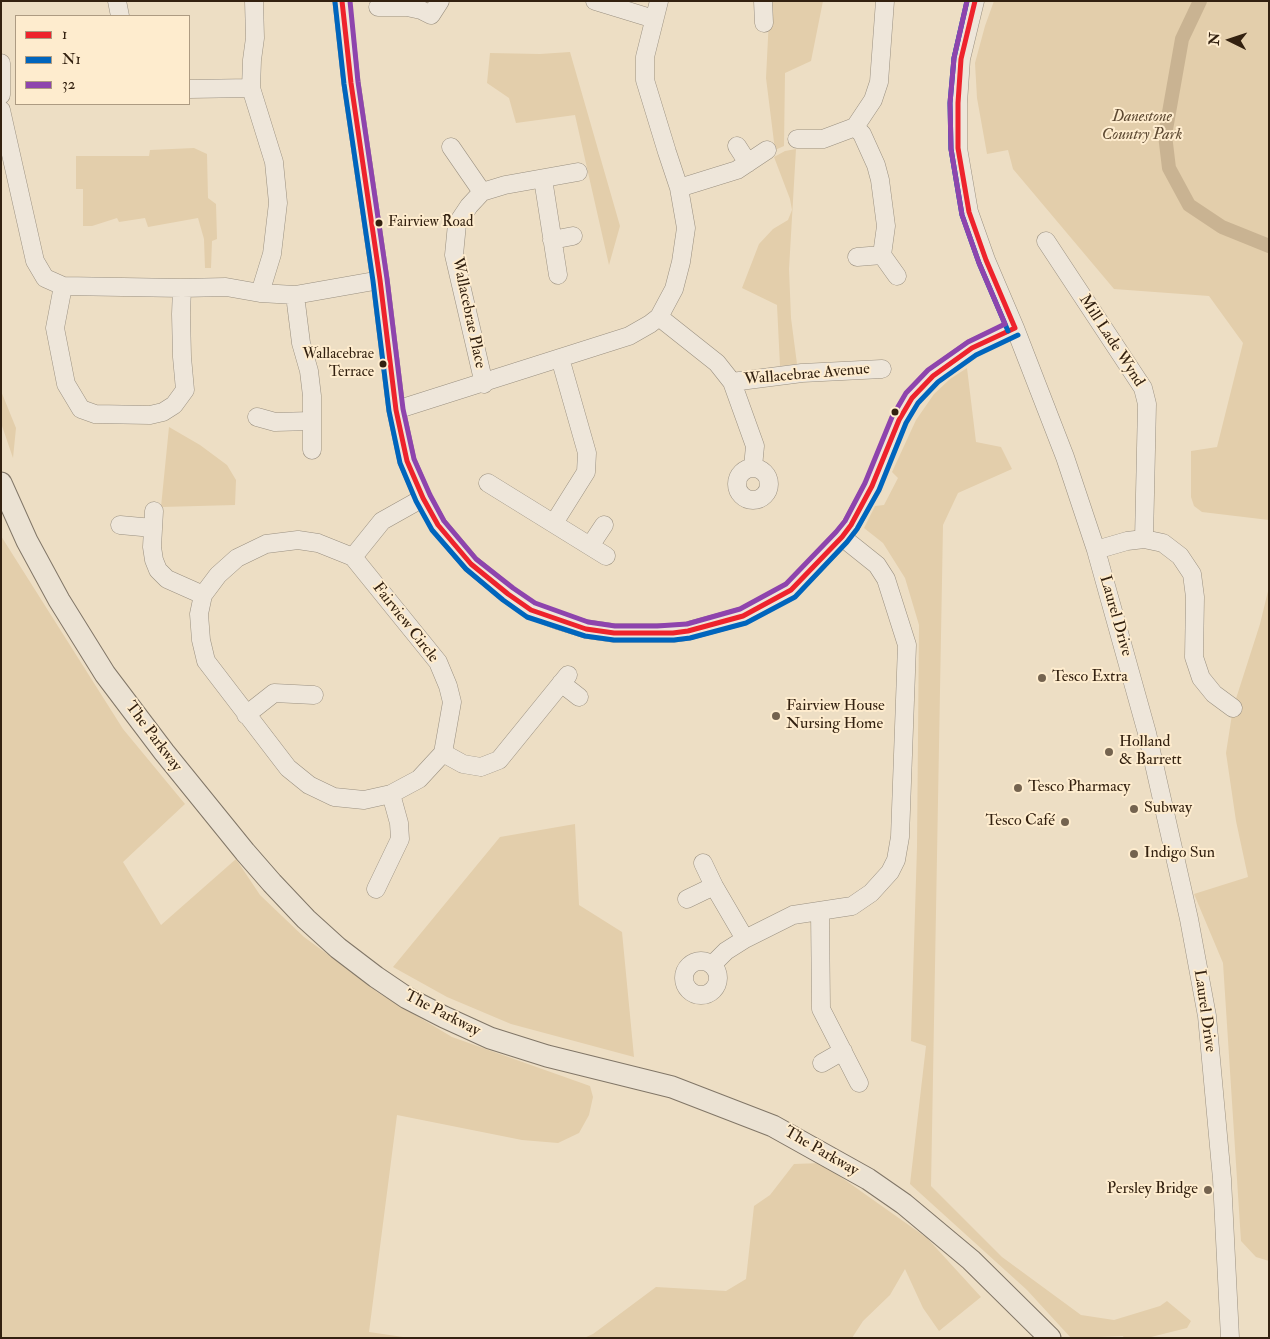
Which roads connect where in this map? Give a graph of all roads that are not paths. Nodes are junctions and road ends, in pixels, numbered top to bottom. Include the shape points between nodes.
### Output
1 (117, 1) edge
2 (254, 1) edge
3 (342, 1) edge
4 (440, 1) edge
5 (595, 1) edge
6 (659, 1) edge
7 (763, 1) edge
8 (885, 1) edge
9 (975, 1) edge
10 (378, 7) dead end
11 (120, 15) edge
12 (654, 19) junction
13 (764, 23) dead end
14 (1, 63) edge
15 (251, 88) junction
16 (190, 89) edge
17 (1, 95) edge
18 (1, 110) edge
19 (855, 127) junction
20 (797, 139) dead end
21 (737, 146) dead end
22 (451, 147) dead end
23 (767, 150) dead end
24 (748, 163) junction
25 (578, 172) dead end
26 (542, 179) junction
27 (680, 188) junction
28 (482, 192) junction
29 (573, 236) dead end
30 (552, 240) junction
31 (1046, 241) dead end
32 (882, 255) junction
33 (857, 257) dead end
34 (558, 275) dead end
35 (897, 276) dead end
36 (380, 280) junction
37 (63, 286) junction
38 (182, 288) junction
39 (260, 293) junction
40 (295, 295) junction
41 (659, 316) junction
42 (1015, 328) junction
43 (560, 358) junction
44 (882, 369) dead end
45 (732, 382) junction
46 (484, 384) junction
47 (396, 410) junction
48 (257, 417) dead end
49 (311, 421) junction
50 (312, 450) dead end
51 (753, 467) dead end
52 (1, 483) edge
53 (488, 483) dead end
54 (423, 498) junction
55 (554, 523) junction
56 (120, 525) dead end
57 (604, 525) dead end
58 (842, 537) junction
59 (1144, 539) junction
60 (590, 546) junction
61 (1096, 550) junction
62 (606, 556) dead end
63 (353, 557) junction
64 (203, 595) junction
65 (314, 695) dead end
66 (579, 697) dead end
67 (1233, 708) dead end
68 (246, 715) junction
69 (443, 753) junction
70 (392, 794) junction
71 (704, 863) dead end
72 (714, 886) junction
73 (376, 888) dead end
74 (687, 900) dead end
75 (820, 911) junction
76 (745, 938) junction
77 (712, 965) dead end
78 (843, 1051) junction
79 (822, 1063) dead end
80 (859, 1083) dead end
81 (1050, 1338) edge
82 (1230, 1338) edge

1 - 11 street
2 - 15 street
3 - 36 street
4 - 10 street via 430,15 407,7
5 - 12 street
6 - 12 street
7 - 13 street
8 - 19 street via 879,82 873,100
9 - 42 street, Laurel Drive via 961,59 958,148 969,212
12 - 27 street via 645,57 645,80
14 - 17 street
15 - 16 street
15 - 39 street via 274,162 278,203 272,254
18 - 37 street via 35,261 45,278
19 - 20 street via 823,139
19 - 32 street via 873,157 880,180 886,226
21 - 24 street
22 - 28 street
23 - 24 street
24 - 27 street via 737,170
25 - 26 street
26 - 28 street via 506,184
26 - 30 street
27 - 41 street via 686,228 681,262 674,289
28 - 46 street, Wallacebrae Place via 456,224 454,255
29 - 30 street
30 - 34 street
31 - 59 street, Mill Lade Wynd via 1143,388 1147,404
32 - 33 street
32 - 35 street
36 - 40 street
36 - 47 street
37 - 38 street
37 - 38 street via 55,328 66,384 81,409 95,414 150,415 174,406 185,390 181,348
38 - 39 street via 226,287
39 - 40 street
40 - 49 street via 301,343 309,371
41 - 43 street via 629,336
41 - 45 street, Wallacebrae Avenue via 717,363
42 - 58 street via 972,348 933,376 912,398 899,420 872,486
42 - 61 street, Laurel Drive via 1065,457
43 - 46 street
43 - 55 street via 588,453 586,472
44 - 45 street, Wallacebrae Avenue via 802,373
45 - 51 street, Wallacebrae Avenue via 755,446
46 - 47 street
47 - 54 street via 407,461
48 - 49 street via 275,422
49 - 50 street
52 - 81 main road, The Parkway via 27,541 105,674 245,852 292,905 338,948 408,998 490,1038 547,1056 672,1087 773,1126 868,1179 904,1204 971,1260
53 - 55 street
54 - 58 street via 438,525 470,564 508,594 531,610 557,620 614,634 688,631 743,616 791,590
54 - 63 street via 382,521
55 - 60 street
56 - 64 street via 153,520 152,547 158,570 167,578
57 - 60 street
58 - 75 street via 877,565 886,580 907,645 900,837 890,872 871,893 852,906
59 - 61 street
59 - 67 street via 1163,544 1180,556 1192,574 1194,657 1201,678 1214,694
60 - 62 street
61 - 82 street, Laurel Drive via 1148,733 1207,1016 1222,1179
63 - 64 street, Fairview Circle via 318,543 298,540 266,544 237,558 218,574
63 - 69 street, Fairview Circle via 438,662 452,702
64 - 68 street, Fairview Circle via 199,614 206,661
65 - 68 street via 274,693
66 - 69 street via 564,679 499,760 481,767 463,764
68 - 70 street, Fairview Circle via 288,768 309,785 334,797 364,800
69 - 70 street, Fairview Circle via 419,779
70 - 73 street via 400,839
71 - 72 street
72 - 74 street
72 - 76 street
75 - 76 street via 792,915
75 - 78 street via 821,1008
76 - 77 street
78 - 79 street
78 - 80 street

